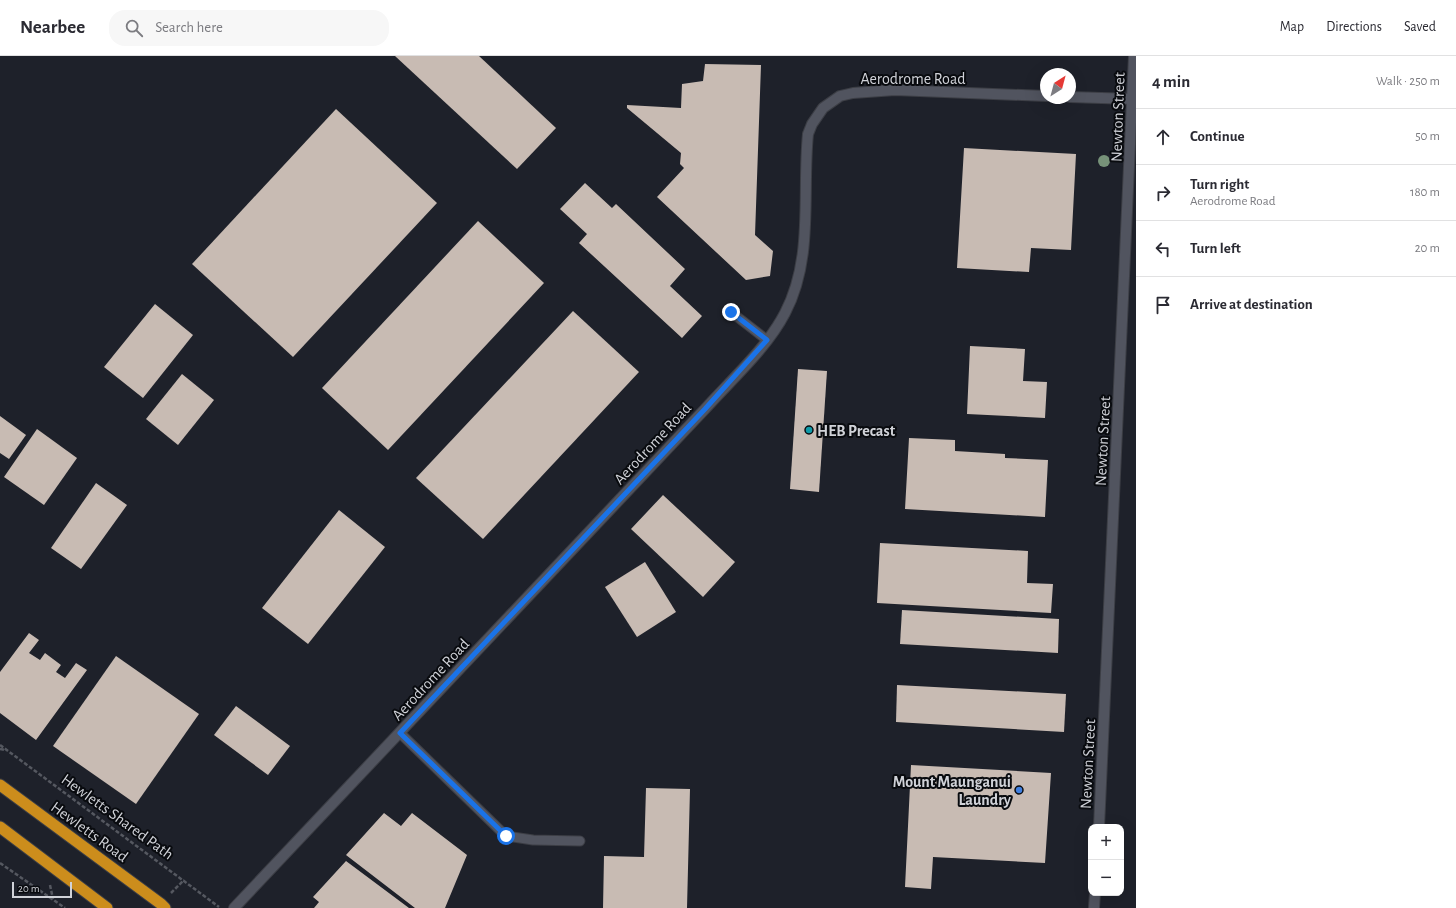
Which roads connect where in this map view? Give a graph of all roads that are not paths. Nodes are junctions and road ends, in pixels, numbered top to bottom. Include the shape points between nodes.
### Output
1 (1134, 56) edge
2 (1040, 96) edge
3 (1076, 97) edge
4 (1133, 99) junction
5 (731, 312) dead end
6 (767, 340) junction
7 (400, 733) junction
8 (0, 785) edge
9 (1099, 824) edge
10 (0, 827) edge
11 (580, 841) dead end
12 (1095, 896) edge
13 (163, 906) edge
14 (107, 908) edge
15 (234, 908) edge
16 (1094, 908) edge

1 - 4 street, Newton Street
2 - 6 street, Aerodrome Road via 870,91 840,96 828,103 816,117 808,134 804,247 800,273 785,314
3 - 4 street
4 - 9 street, Newton Street
5 - 6 lane
6 - 7 street, Aerodrome Road
7 - 11 lane via 506,836 533,840
7 - 15 street, Aerodrome Road
8 - 13 highway, Hewletts Road
10 - 14 highway
12 - 16 street

